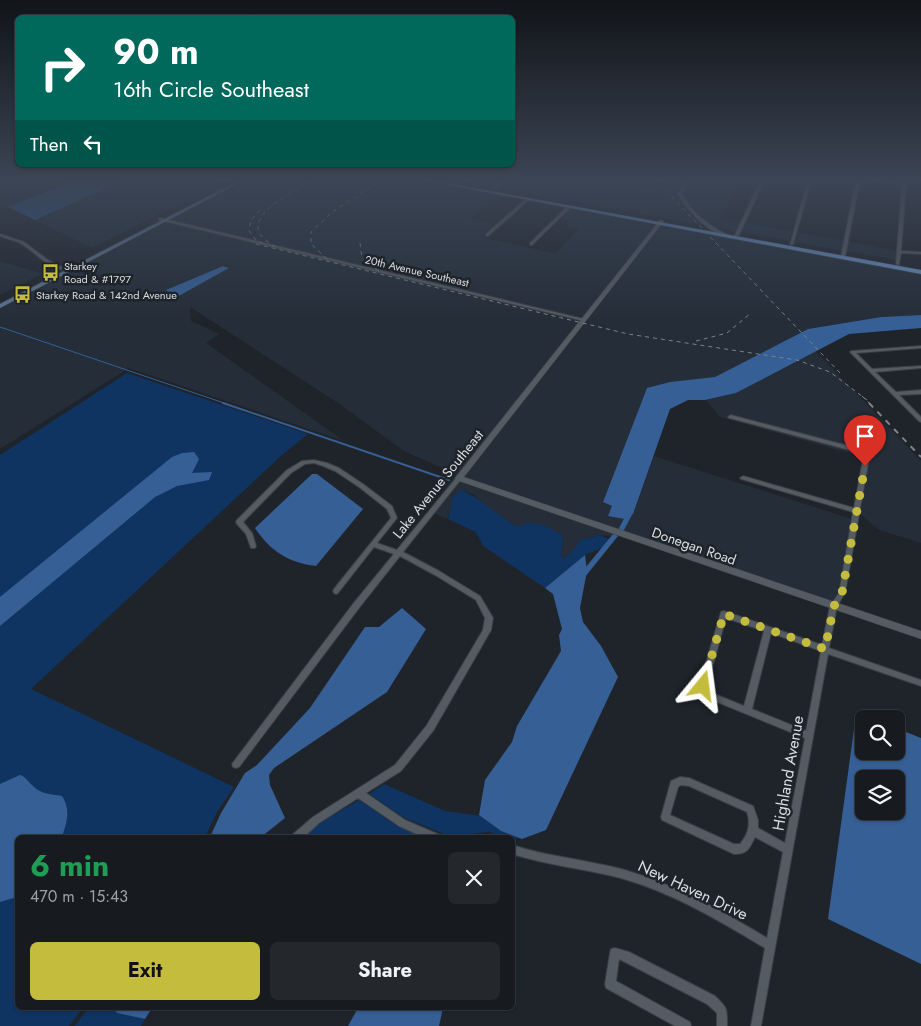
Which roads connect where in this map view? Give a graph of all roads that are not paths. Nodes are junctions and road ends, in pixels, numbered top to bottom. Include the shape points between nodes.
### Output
1 (146, 227) edge
2 (147, 227) edge
3 (195, 227) edge
4 (496, 227) edge
5 (549, 227) edge
6 (656, 227) edge
7 (684, 227) edge
8 (693, 227) edge
9 (711, 227) edge
10 (741, 227) edge
11 (796, 227) edge
12 (849, 227) edge
13 (901, 227) edge
14 (714, 230) junction
15 (738, 234) junction
16 (0, 235) edge
17 (487, 235) dead end
18 (728, 236) junction
19 (10, 238) junction
20 (0, 242) edge
21 (531, 244) dead end
22 (791, 244) junction
23 (900, 252) junction
24 (921, 253) edge
25 (844, 256) junction
26 (898, 264) junction
27 (921, 268) edge
28 (63, 269) junction
29 (921, 272) edge
30 (0, 302) edge
31 (0, 306) edge
32 (584, 320) junction
33 (921, 347) edge
34 (921, 366) edge
35 (871, 371) junction
36 (921, 392) edge
37 (894, 394) junction
38 (731, 417) dead end
39 (920, 418) edge
40 (870, 434) dead end
41 (868, 453) junction
42 (459, 478) junction
43 (743, 478) dead end
44 (857, 511) junction
45 (375, 544) junction
46 (253, 546) dead end
47 (399, 553) junction
48 (336, 591) dead end
49 (834, 606) junction
50 (768, 630) junction
51 (921, 635) edge
52 (825, 649) junction
53 (921, 684) edge
54 (747, 711) junction
55 (809, 736) junction
56 (236, 764) dead end
57 (360, 794) junction
58 (753, 831) junction
59 (298, 835) edge
60 (431, 835) edge
61 (515, 850) edge
62 (789, 850) junction
63 (770, 945) junction
64 (686, 1026) edge
65 (722, 1026) edge
66 (756, 1026) edge

1 - 28 main road
2 - 31 main road
3 - 32 street, 20th Avenue Southeast
4 - 17 street
5 - 21 street
6 - 32 street, Lake Avenue Southeast
7 - 18 main road
8 - 14 main road
9 - 14 street
10 - 15 street
11 - 22 street
12 - 25 street
13 - 23 street
14 - 15 main road
14 - 18 street
15 - 22 main road
16 - 19 street
18 - 25 main road
19 - 20 street
19 - 28 street via 25,244 49,265
22 - 25 main road
23 - 24 street
23 - 26 street
25 - 26 main road
25 - 29 main road
26 - 27 main road
28 - 30 main road
32 - 42 street, Lake Avenue Southeast
33 - 35 street via 852,352
34 - 35 street
35 - 37 street
36 - 37 street
37 - 39 street
38 - 41 street
40 - 41 street, Highland Avenue
41 - 44 street, Highland Avenue
42 - 47 street, Lake Avenue Southeast
42 - 49 street, Donegan Road
43 - 44 street
44 - 49 street, Highland Avenue via 842,593
45 - 46 street via 394,518 390,508 334,468 311,462 298,465 240,522 249,533
45 - 47 street
45 - 48 street
47 - 56 street, Lake Avenue Southeast
47 - 57 street via 478,598 489,618 487,630 419,745 398,768
49 - 51 street, Donegan Road
49 - 52 street, Highland Avenue
50 - 52 street
50 - 54 street
50 - 54 street via 724,614 703,686 703,693
52 - 53 street
52 - 55 street, Highland Avenue
54 - 55 street
55 - 62 street, Highland Avenue
57 - 59 street via 316,820
57 - 60 street via 402,823
58 - 58 street via 754,819 750,809 689,782 674,784 665,818 734,849 742,849
58 - 62 street
61 - 63 street, New Haven Drive via 625,875 654,885 723,917
62 - 63 street, Highland Avenue
63 - 66 street, Highland Avenue
64 - 65 street via 610,984 615,953 711,1000 722,1011

